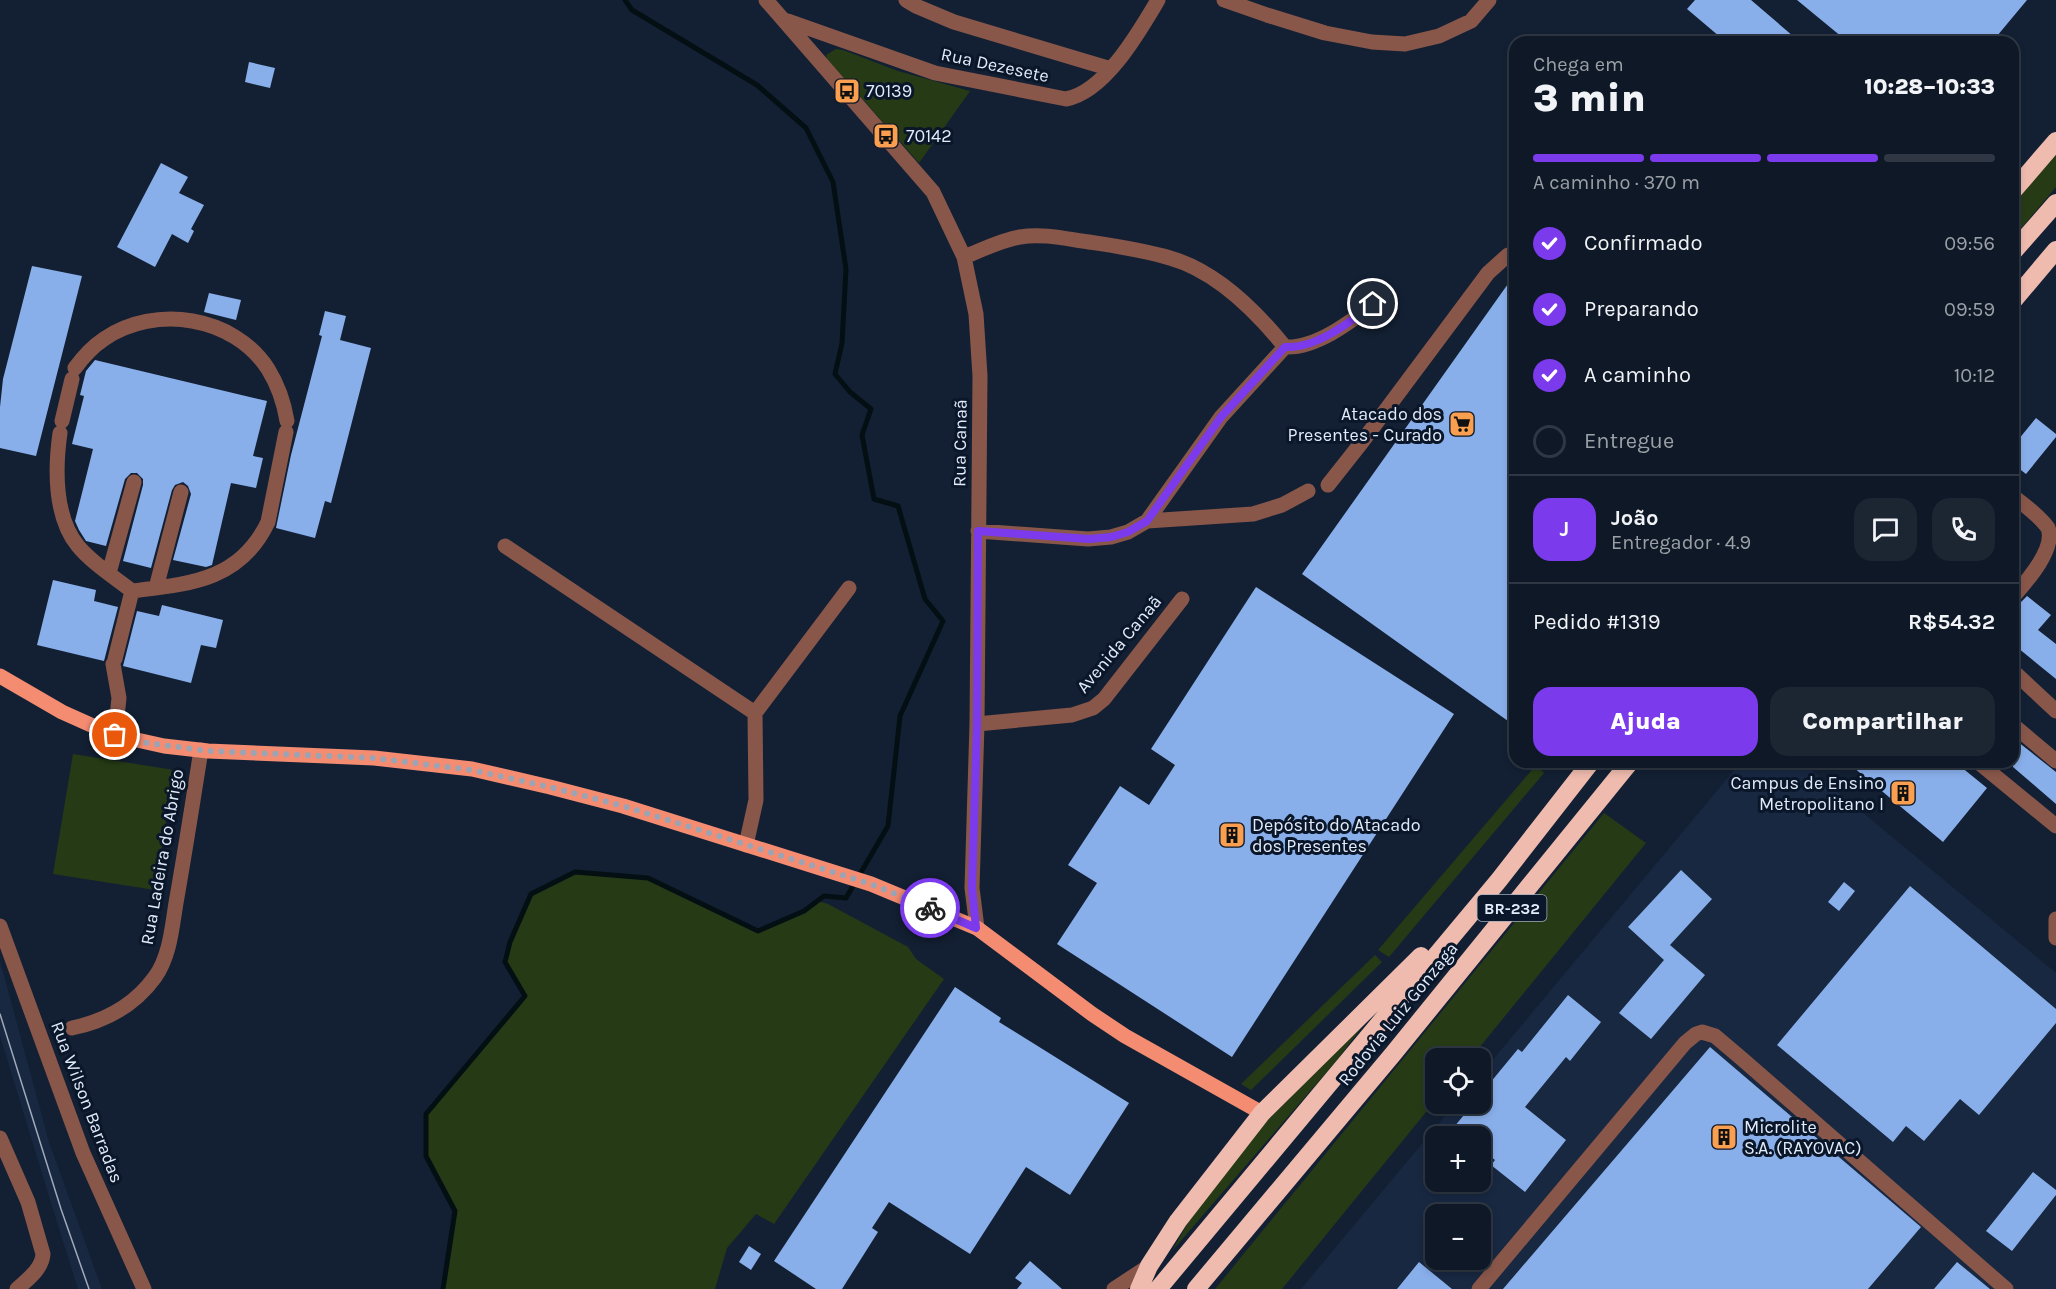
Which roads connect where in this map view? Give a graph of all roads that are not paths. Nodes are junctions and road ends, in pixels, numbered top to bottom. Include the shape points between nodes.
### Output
1 (766, 0) edge
2 (906, 0) edge
3 (1158, 0) edge
4 (1224, 0) edge
5 (1489, 0) edge
6 (785, 20) junction
7 (1111, 69) junction
8 (2056, 141) edge
9 (2019, 183) edge
10 (2056, 203) edge
11 (2019, 245) edge
12 (2056, 250) edge
13 (1509, 255) edge
14 (964, 257) junction
15 (1387, 294) dead end
16 (2019, 294) edge
17 (1285, 347) junction
18 (134, 482) dead end
19 (1328, 485) dead end
20 (1308, 490) dead end
21 (181, 492) dead end
22 (2019, 501) edge
23 (1147, 521) junction
24 (978, 531) junction
25 (505, 546) dead end
26 (109, 573) junction
27 (156, 588) junction
28 (849, 588) dead end
29 (2019, 590) edge
30 (132, 591) junction
31 (1182, 599) dead end
32 (0, 676) edge
33 (2019, 677) edge
34 (2056, 711) edge
35 (755, 713) junction
36 (977, 724) junction
37 (2019, 730) edge
38 (115, 735) junction
39 (201, 750) junction
40 (2056, 761) edge
41 (1578, 768) edge
42 (1586, 768) edge
43 (1625, 768) edge
44 (1985, 768) edge
45 (1568, 792) junction
46 (2056, 826) edge
47 (746, 845) junction
48 (1499, 880) junction
49 (2056, 919) edge
50 (0, 927) edge
51 (976, 928) junction
52 (2056, 938) edge
53 (72, 1028) dead end
54 (1262, 1113) junction
55 (0, 1138) edge
56 (1149, 1266) junction
57 (17, 1289) edge
58 (144, 1289) edge
59 (1114, 1289) edge
60 (1139, 1289) edge
61 (1158, 1289) edge
62 (1196, 1289) edge
63 (1479, 1289) edge
64 (2006, 1289) edge

1 - 6 street, Rua Canaã
2 - 7 street via 954,22
3 - 7 street, Rua Dezesete
4 - 5 street via 1325,33 1405,44 1439,36 1471,21
6 - 7 street, Rua Dezesete via 935,73 1066,99 1087,91
6 - 14 street, Rua Canaã via 933,192
8 - 9 highway
10 - 11 highway
12 - 16 highway
13 - 19 street via 1488,273
14 - 17 street via 1009,239 1033,236 1137,249 1172,258 1226,289 1266,323
14 - 24 street, Rua Canaã via 976,314 980,376
15 - 17 street via 1346,324 1304,345
17 - 23 street via 1221,417
18 - 26 street
20 - 23 street via 1282,505 1253,514
21 - 27 street
22 - 29 street via 2042,521 2052,538 2044,559
23 - 24 street via 1128,532 1089,539
24 - 36 street, Rua Canaã
25 - 35 street
26 - 27 street via 78,546 62,514 58,461 73,374 104,339 129,326 158,319 188,320 221,329 238,339 268,369 283,400 287,426 268,522 245,556 230,568
26 - 30 street
27 - 30 street
28 - 35 street
30 - 38 street via 114,661 119,698
31 - 36 street, Avenida Canaã via 1093,708 1072,715
32 - 38 main road via 62,712
33 - 34 street
35 - 47 street via 756,800
36 - 51 street, Rua Canaã via 972,888
37 - 40 street
38 - 39 main road
39 - 47 main road via 374,758 472,770 623,806
39 - 53 street, Rua Ladeira do Abrigo via 167,950 156,975 135,1000 116,1014
41 - 45 highway
42 - 45 highway, Rodovia Luiz Gonzaga / BR-232
43 - 62 highway, Rodovia Luiz Gonzaga / BR-232
44 - 46 street
45 - 48 highway, Rodovia Luiz Gonzaga / BR-232
47 - 51 main road via 871,884
48 - 54 highway
48 - 61 highway, Rodovia Luiz Gonzaga / BR-232
49 - 52 street
50 - 58 street, Rua Wilson Barradas via 83,1153
51 - 54 main road via 1125,1036
54 - 56 highway via 1178,1221
55 - 57 street via 28,1202 43,1254 39,1267
56 - 59 street
56 - 60 highway
63 - 64 street via 1685,1043 1702,1032 1715,1036

